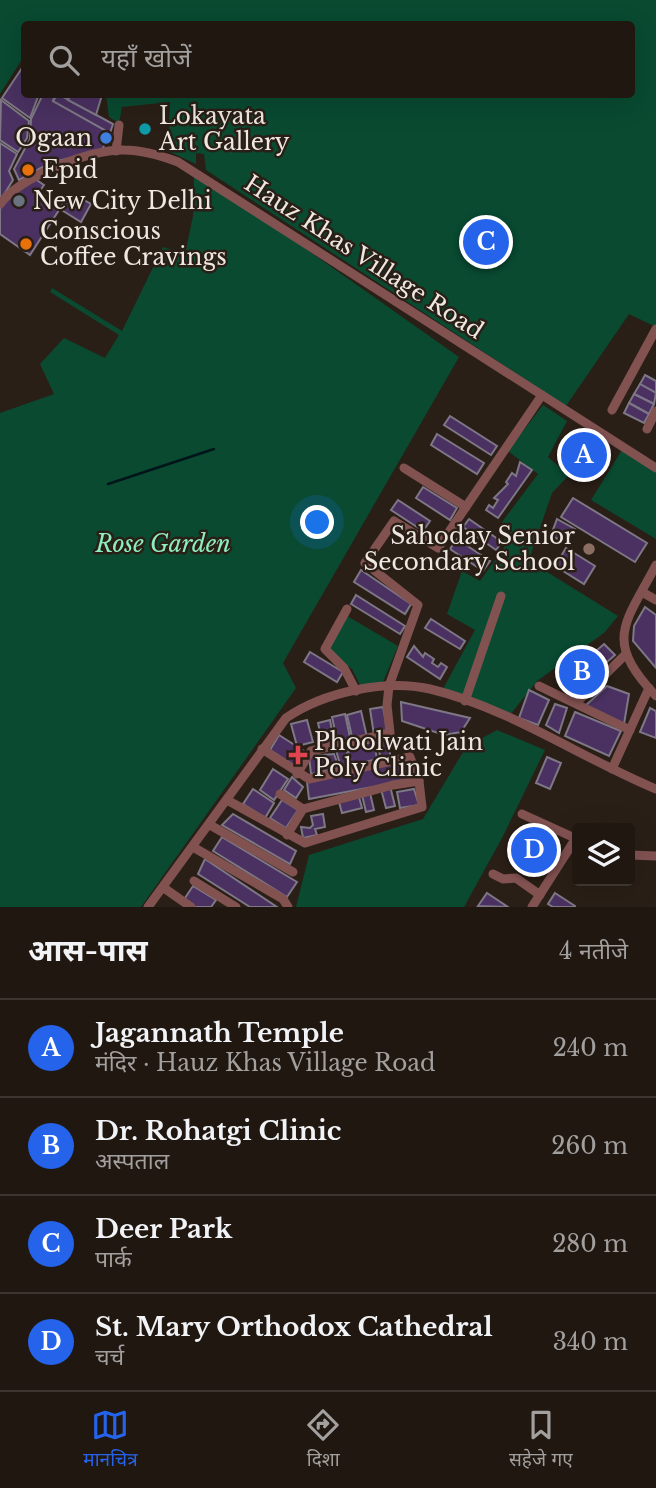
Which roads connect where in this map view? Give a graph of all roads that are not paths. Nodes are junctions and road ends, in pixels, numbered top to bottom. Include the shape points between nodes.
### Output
1 (119, 125) dead end
2 (116, 151) junction
3 (0, 204) edge
4 (655, 335) edge
5 (542, 395) junction
6 (612, 410) dead end
7 (656, 411) edge
8 (647, 429) dead end
9 (404, 468) dead end
10 (656, 468) edge
11 (466, 507) junction
12 (656, 565) edge
13 (642, 592) junction
14 (501, 596) dead end
15 (656, 600) edge
16 (347, 609) dead end
17 (625, 655) junction
18 (389, 686) junction
19 (539, 686) dead end
20 (649, 688) junction
21 (356, 691) junction
22 (656, 696) edge
23 (465, 701) junction
24 (576, 703) junction
25 (630, 730) junction
26 (262, 749) junction
27 (612, 769) junction
28 (297, 774) junction
29 (419, 781) junction
30 (656, 789) edge
31 (280, 794) dead end
32 (228, 800) junction
33 (303, 810) junction
34 (522, 814) dead end
35 (210, 825) junction
36 (287, 835) junction
37 (572, 836) edge
38 (572, 846) edge
39 (193, 847) junction
40 (635, 855) edge
41 (656, 856) edge
42 (293, 872) dead end
43 (493, 874) dead end
44 (194, 881) dead end
45 (164, 888) junction
46 (540, 895) junction
47 (148, 907) edge
48 (191, 907) edge
49 (236, 907) edge
50 (288, 907) edge
51 (532, 907) edge

1 - 2 street
2 - 3 street, Hauz Khas Village Road via 36,174 13,188
2 - 5 street, Hauz Khas Village Road via 166,157 201,175
4 - 6 street
5 - 10 street, Hauz Khas Village Road
5 - 11 street
7 - 8 street
9 - 11 street
11 - 18 street via 438,548 394,521 365,563 418,605
12 - 13 street
13 - 15 street
13 - 17 street via 624,629
14 - 23 street
16 - 21 street via 325,649 346,671
17 - 20 street
17 - 24 street
18 - 21 street
18 - 23 street via 429,689
18 - 28 street via 389,733 311,751
19 - 24 street
20 - 22 street
20 - 25 street
21 - 26 street via 299,709 277,727
23 - 27 street
24 - 25 street
25 - 27 street
26 - 28 street
26 - 32 street
27 - 30 street
28 - 29 street via 313,779 410,757
29 - 33 street
29 - 36 street via 421,810 305,843
31 - 33 street
32 - 35 street
32 - 36 street
33 - 36 street
34 - 37 street
35 - 39 street
35 - 42 street
38 - 46 street
39 - 45 street
39 - 50 street
40 - 41 street
43 - 46 street via 516,878
44 - 49 street
45 - 47 street
45 - 48 street
46 - 51 street

